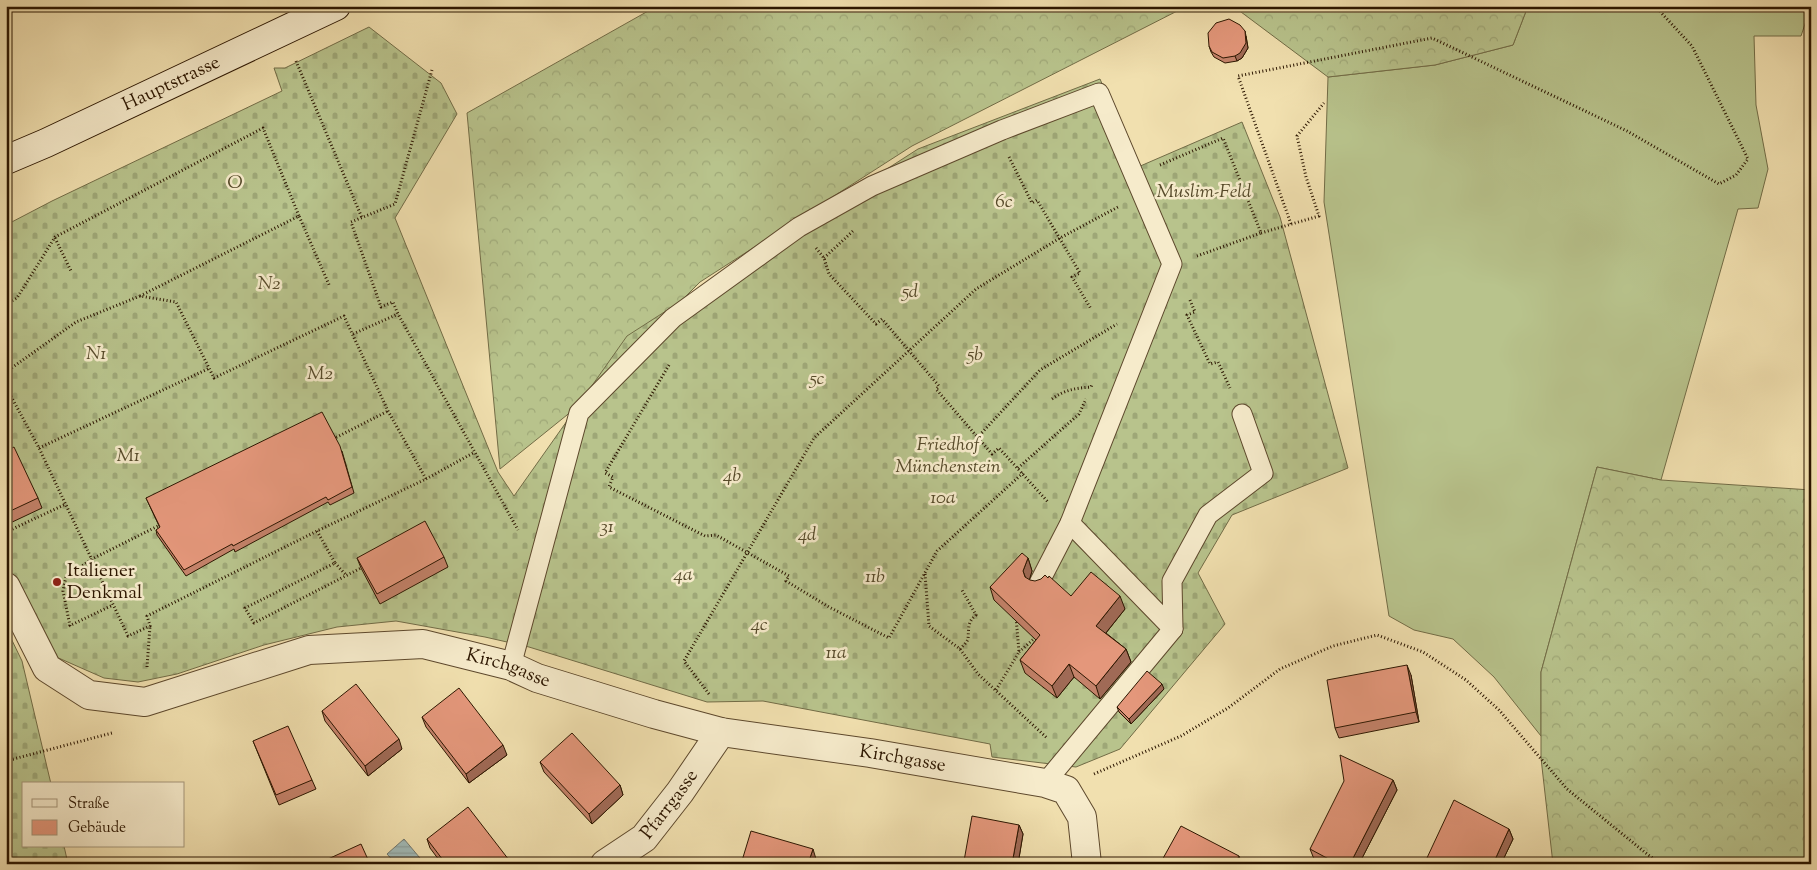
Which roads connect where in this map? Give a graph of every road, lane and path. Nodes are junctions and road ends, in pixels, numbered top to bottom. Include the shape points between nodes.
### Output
1 (336, 6) edge
2 (1655, 6) edge
3 (296, 62) dead end
4 (432, 70) dead end
5 (1324, 103) dead end
6 (1007, 153) dead end
7 (6, 160) edge
8 (1155, 167) dead end
9 (1142, 194) junction
10 (299, 216) junction
11 (362, 218) junction
12 (1291, 224) junction
13 (1261, 233) junction
14 (55, 237) junction
15 (1060, 238) junction
16 (824, 258) dead end
17 (1172, 264) junction
18 (70, 271) dead end
19 (330, 287) dead end
20 (1187, 295) dead end
21 (140, 296) junction
22 (6, 304) edge
23 (1090, 309) dead end
24 (398, 314) junction
25 (1117, 330) dead end
26 (353, 334) junction
27 (909, 350) junction
28 (673, 357) dead end
29 (210, 368) junction
30 (6, 372) edge
31 (1095, 379) dead end
32 (1229, 386) dead end
33 (6, 387) edge
34 (1091, 387) junction
35 (1052, 400) dead end
36 (388, 411) junction
37 (1242, 414) dead end
38 (977, 438) junction
39 (327, 441) edge
40 (39, 448) junction
41 (475, 452) junction
42 (1018, 468) junction
43 (1023, 473) junction
44 (426, 479) junction
45 (1046, 499) dead end
46 (66, 504) junction
47 (170, 520) edge
48 (1070, 524) junction
49 (526, 528) dead end
50 (317, 531) junction
51 (6, 532) edge
52 (748, 553) junction
53 (92, 559) junction
54 (335, 563) junction
55 (361, 568) edge
56 (925, 574) junction
57 (346, 575) junction
58 (1039, 584) edge
59 (6, 587) edge
60 (962, 590) dead end
61 (114, 605) junction
62 (1016, 614) edge
63 (70, 626) junction
64 (150, 626) junction
65 (1173, 629) junction
66 (1042, 632) edge
67 (35, 642) junction
68 (960, 649) junction
69 (1019, 652) junction
70 (684, 661) dead end
71 (511, 666) junction
72 (996, 690) junction
73 (6, 696) edge
74 (145, 702) junction
75 (6, 714) edge
76 (117, 731) dead end
77 (721, 732) junction
78 (6, 762) edge
79 (1057, 780) junction
80 (605, 864) edge
81 (1087, 864) edge
82 (1662, 864) edge

1 - 7 street, Hauptstrasse
2 - 12 path via 1692,46 1748,159 1736,175 1719,184 1627,131 1432,38 1238,76
3 - 11 path
4 - 11 path via 395,204
5 - 12 path via 1297,136 1319,216
6 - 15 path via 1032,203 1037,200
8 - 13 path via 1223,138
9 - 15 path
9 - 17 lane
9 - 71 lane via 1099,94 1002,130 872,186 798,227 673,318 579,413
10 - 14 path via 263,128
10 - 19 path
10 - 21 path
11 - 24 path via 351,222 381,307 393,302
12 - 13 path
13 - 17 path
14 - 18 path
14 - 22 path via 17,298
15 - 23 path via 1080,273 1072,277
15 - 27 path via 976,289
16 - 27 path via 829,274 848,295 876,324 882,319
17 - 48 lane
20 - 32 path via 1195,312 1187,315 1210,364 1218,362
21 - 29 path via 176,302
21 - 30 path via 76,322
24 - 26 path
24 - 41 path
25 - 38 path via 1121,322 1040,370
26 - 29 path via 344,316 214,378
26 - 36 path
27 - 38 path
27 - 52 path via 814,438
28 - 52 path via 606,473 613,478 609,487 705,536 716,535
29 - 40 path
31 - 34 path
33 - 40 path
34 - 35 path via 1074,388
34 - 42 path via 1079,414
36 - 39 path
36 - 44 path
37 - 65 lane via 1263,473 1208,515 1172,581
38 - 42 path via 992,454 999,448
40 - 46 path
41 - 44 path
41 - 49 path via 518,530
42 - 43 path
43 - 45 path
43 - 56 path via 938,551
44 - 50 path
46 - 51 path
46 - 53 path
47 - 53 path
48 - 58 lane
48 - 65 lane
50 - 54 path
50 - 64 path via 147,616
52 - 56 path via 789,576 786,581 889,638
52 - 70 path
53 - 61 path
53 - 63 path via 66,577 63,591
54 - 57 path
54 - 57 path via 245,608 254,623
55 - 57 path
56 - 68 path via 929,626
59 - 67 street, Kirchgasse
60 - 68 path via 976,615 968,626 968,640
61 - 63 path
61 - 64 path via 128,636
62 - 69 path
63 - 67 path
64 - 74 path
65 - 79 lane
66 - 69 path
67 - 74 street, Kirchgasse via 47,668 89,695
68 - 72 path via 978,674
69 - 72 path
71 - 74 street, Kirchgasse via 423,644 309,650
71 - 77 street, Kirchgasse via 537,678
72 - 79 path via 1048,739
73 - 75 path via 11,713
76 - 78 path
77 - 79 street, Kirchgasse
77 - 80 street, Pfarrgasse via 644,838
79 - 81 street via 1082,817
79 - 82 path via 1093,774 1181,736 1228,708 1280,669 1333,646 1378,635 1423,652 1466,680 1499,710 1567,789

